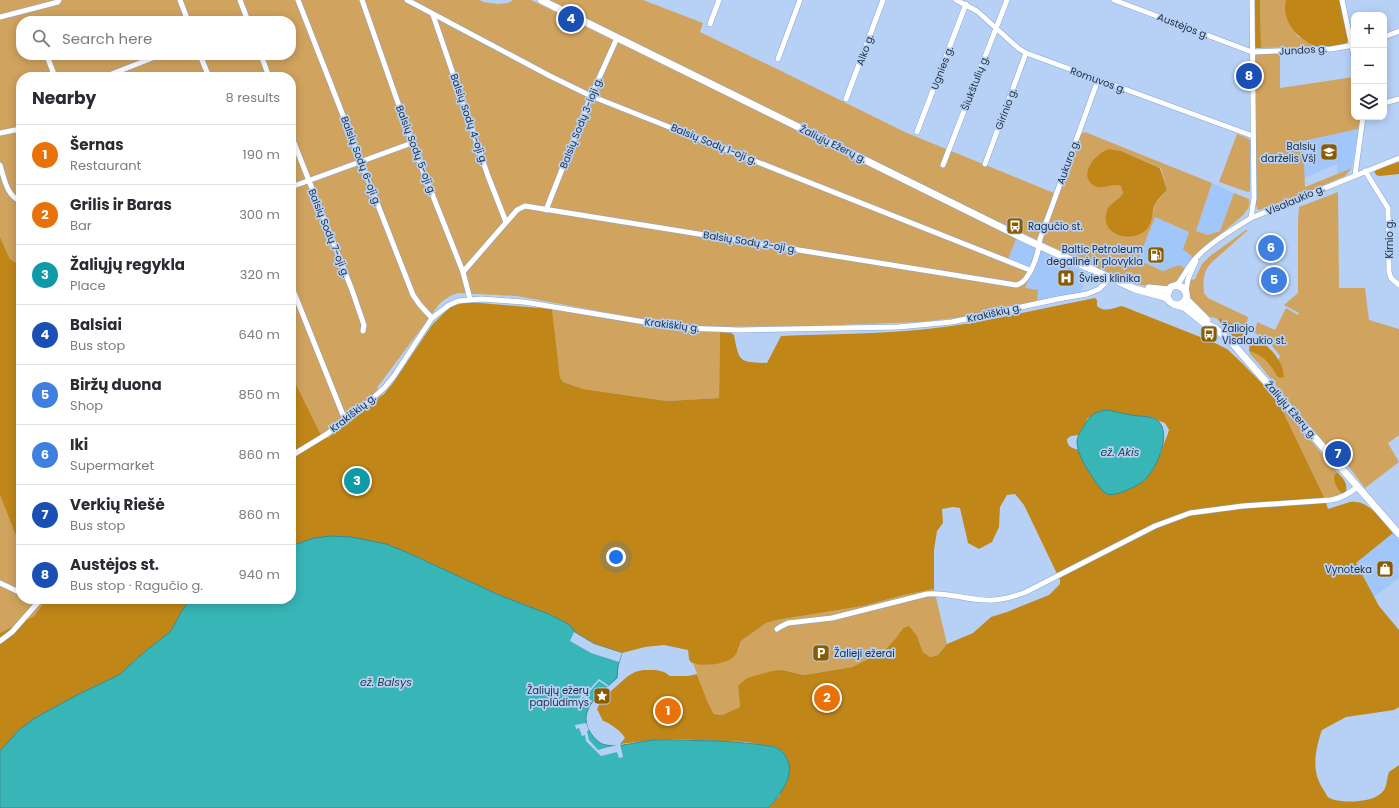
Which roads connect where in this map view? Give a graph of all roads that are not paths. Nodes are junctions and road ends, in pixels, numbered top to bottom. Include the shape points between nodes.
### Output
1 (59, 0) edge
2 (180, 0) edge
3 (240, 0) edge
4 (298, 0) edge
5 (362, 0) edge
6 (407, 0) edge
7 (541, 0) edge
8 (719, 0) edge
9 (800, 0) edge
10 (883, 0) edge
11 (956, 0) edge
12 (1007, 0) edge
13 (1114, 0) edge
14 (1252, 0) edge
15 (1342, 0) edge
16 (966, 4) junction
17 (434, 15) junction
18 (186, 16) edge
19 (246, 16) edge
20 (0, 17) edge
21 (710, 24) dead end
22 (996, 28) junction
23 (1399, 31) edge
24 (1387, 35) edge
25 (617, 38) junction
26 (1351, 38) edge
27 (1351, 46) edge
28 (1252, 52) junction
29 (1026, 53) junction
30 (778, 59) dead end
31 (49, 60) edge
32 (147, 60) edge
33 (202, 60) edge
34 (263, 60) edge
35 (53, 72) edge
36 (117, 72) edge
37 (205, 72) edge
38 (267, 72) edge
39 (1098, 80) junction
40 (591, 96) junction
41 (846, 99) dead end
42 (1399, 99) edge
43 (1387, 102) edge
44 (1363, 120) edge
45 (16, 130) edge
46 (917, 132) dead end
47 (0, 133) edge
48 (1253, 136) junction
49 (412, 143) junction
50 (296, 148) edge
51 (1399, 158) edge
52 (361, 161) junction
53 (985, 164) dead end
54 (0, 165) edge
55 (944, 165) dead end
56 (1366, 171) junction
57 (1355, 175) junction
58 (308, 180) junction
59 (296, 185) edge
60 (16, 199) edge
61 (546, 210) junction
62 (1251, 218) junction
63 (506, 222) junction
64 (1040, 245) junction
65 (1199, 256) junction
66 (1030, 270) junction
67 (463, 272) junction
68 (1109, 277) junction
69 (1126, 284) junction
70 (1177, 285) junction
71 (1399, 285) edge
72 (1169, 290) junction
73 (1186, 291) junction
74 (296, 298) edge
75 (470, 299) junction
76 (1168, 299) junction
77 (1186, 299) junction
78 (1178, 305) junction
79 (432, 318) junction
80 (1210, 326) junction
81 (363, 331) dead end
82 (345, 420) junction
83 (296, 453) edge
84 (1357, 487) junction
85 (1399, 534) edge
86 (0, 583) edge
87 (16, 591) edge
88 (37, 604) edge
89 (777, 629) dead end
90 (0, 641) edge

1 - 20 street
2 - 18 street
3 - 19 street
4 - 52 street, Balsių Sodų 6-oji g.
5 - 49 street, Balsių Sodų 5-oji g.
6 - 17 street, Balsių Sodų 1-oji g.
7 - 25 main road, Žaliųjų Ežerų g.
8 - 21 street
9 - 30 street
10 - 41 street, Alko g.
11 - 16 street, Romuvos g.
12 - 22 street, Šiukštulių g.
13 - 28 street, Austėjos g.
14 - 28 street
15 - 26 street
16 - 22 street, Romuvos g.
16 - 46 street, Ugnies g.
17 - 40 street, Balsių Sodų 1-oji g.
17 - 63 street, Balsių Sodų 4-oji g.
22 - 29 street, Romuvos g.
22 - 55 street, Šiukštulių g.
23 - 24 street
25 - 40 street, Balsių Sodų 3-ioji g.
25 - 64 main road, Žaliųjų Ežerų g.
27 - 28 street, Jundos g.
28 - 48 street
29 - 39 street, Romuvos g.
29 - 53 street, Girinio g.
31 - 35 street
32 - 36 street
33 - 37 street
34 - 38 street
39 - 48 street, Romuvos g.
39 - 64 street, Aukuro g.
40 - 61 street, Balsių Sodų 3-ioji g.
40 - 66 street, Balsių Sodų 1-oji g.
42 - 43 street
44 - 57 street
45 - 47 street
48 - 62 street via 1254,198
49 - 52 street
49 - 67 street, Balsių Sodų 5-oji g.
50 - 58 street, Balsių Sodų 7-oji g.
51 - 56 street, Visalaukio g.
52 - 58 street
52 - 79 street, Balsių Sodų 6-oji g. via 414,295 420,306
54 - 60 street via 10,193
56 - 57 street, Visalaukio g.
56 - 71 street, Kirnio g. via 1388,208 1389,272 1391,278
57 - 62 street, Visalaukio g.
58 - 59 street
58 - 81 street, Balsių Sodų 7-oji g. via 352,290 364,325
61 - 63 street, Balsių Sodų 2-oji g. via 522,207
61 - 66 street, Balsių Sodų 2-oji g. via 1016,285 1024,282
62 - 65 street, Visalaukio g.
63 - 67 street, Balsių Sodų 2-oji g.
64 - 66 street, Balsių Sodų 2-oji g.
64 - 68 main road, Žaliųjų Ežerų g.
65 - 70 street, Visalaukio g. via 1190,264
65 - 73 street, Visalaukio g. via 1188,279
67 - 75 street, Balsių Sodų 5-oji g.
68 - 69 main road, Žaliųjų Ežerų g.
68 - 75 street, Krakiškių g. via 1099,289 1087,294 952,322 898,327 740,330 681,328 524,302
69 - 72 main road, Žaliųjų Ežerų g.
69 - 76 main road, Žaliųjų Ežerų g.
70 - 72 main road
70 - 73 main road
72 - 76 main road
73 - 77 main road
74 - 82 street
75 - 79 street, Krakiškių g. via 449,304
76 - 78 main road
77 - 78 main road
77 - 80 main road, Žaliųjų Ežerų g.
78 - 80 main road, Žaliųjų Ežerų g.
79 - 82 street, Krakiškių g. via 385,387
80 - 84 main road, Žaliųjų Ežerų g. via 1233,344 1254,367
82 - 83 street, Krakiškių g.
84 - 85 main road, Žaliųjų Ežerų g.
84 - 89 street via 1347,495 1331,500 1243,506 1190,513 1155,526 1026,592 1007,598 985,600 939,593 927,594 832,618 788,623
86 - 87 street
88 - 90 street via 12,632

